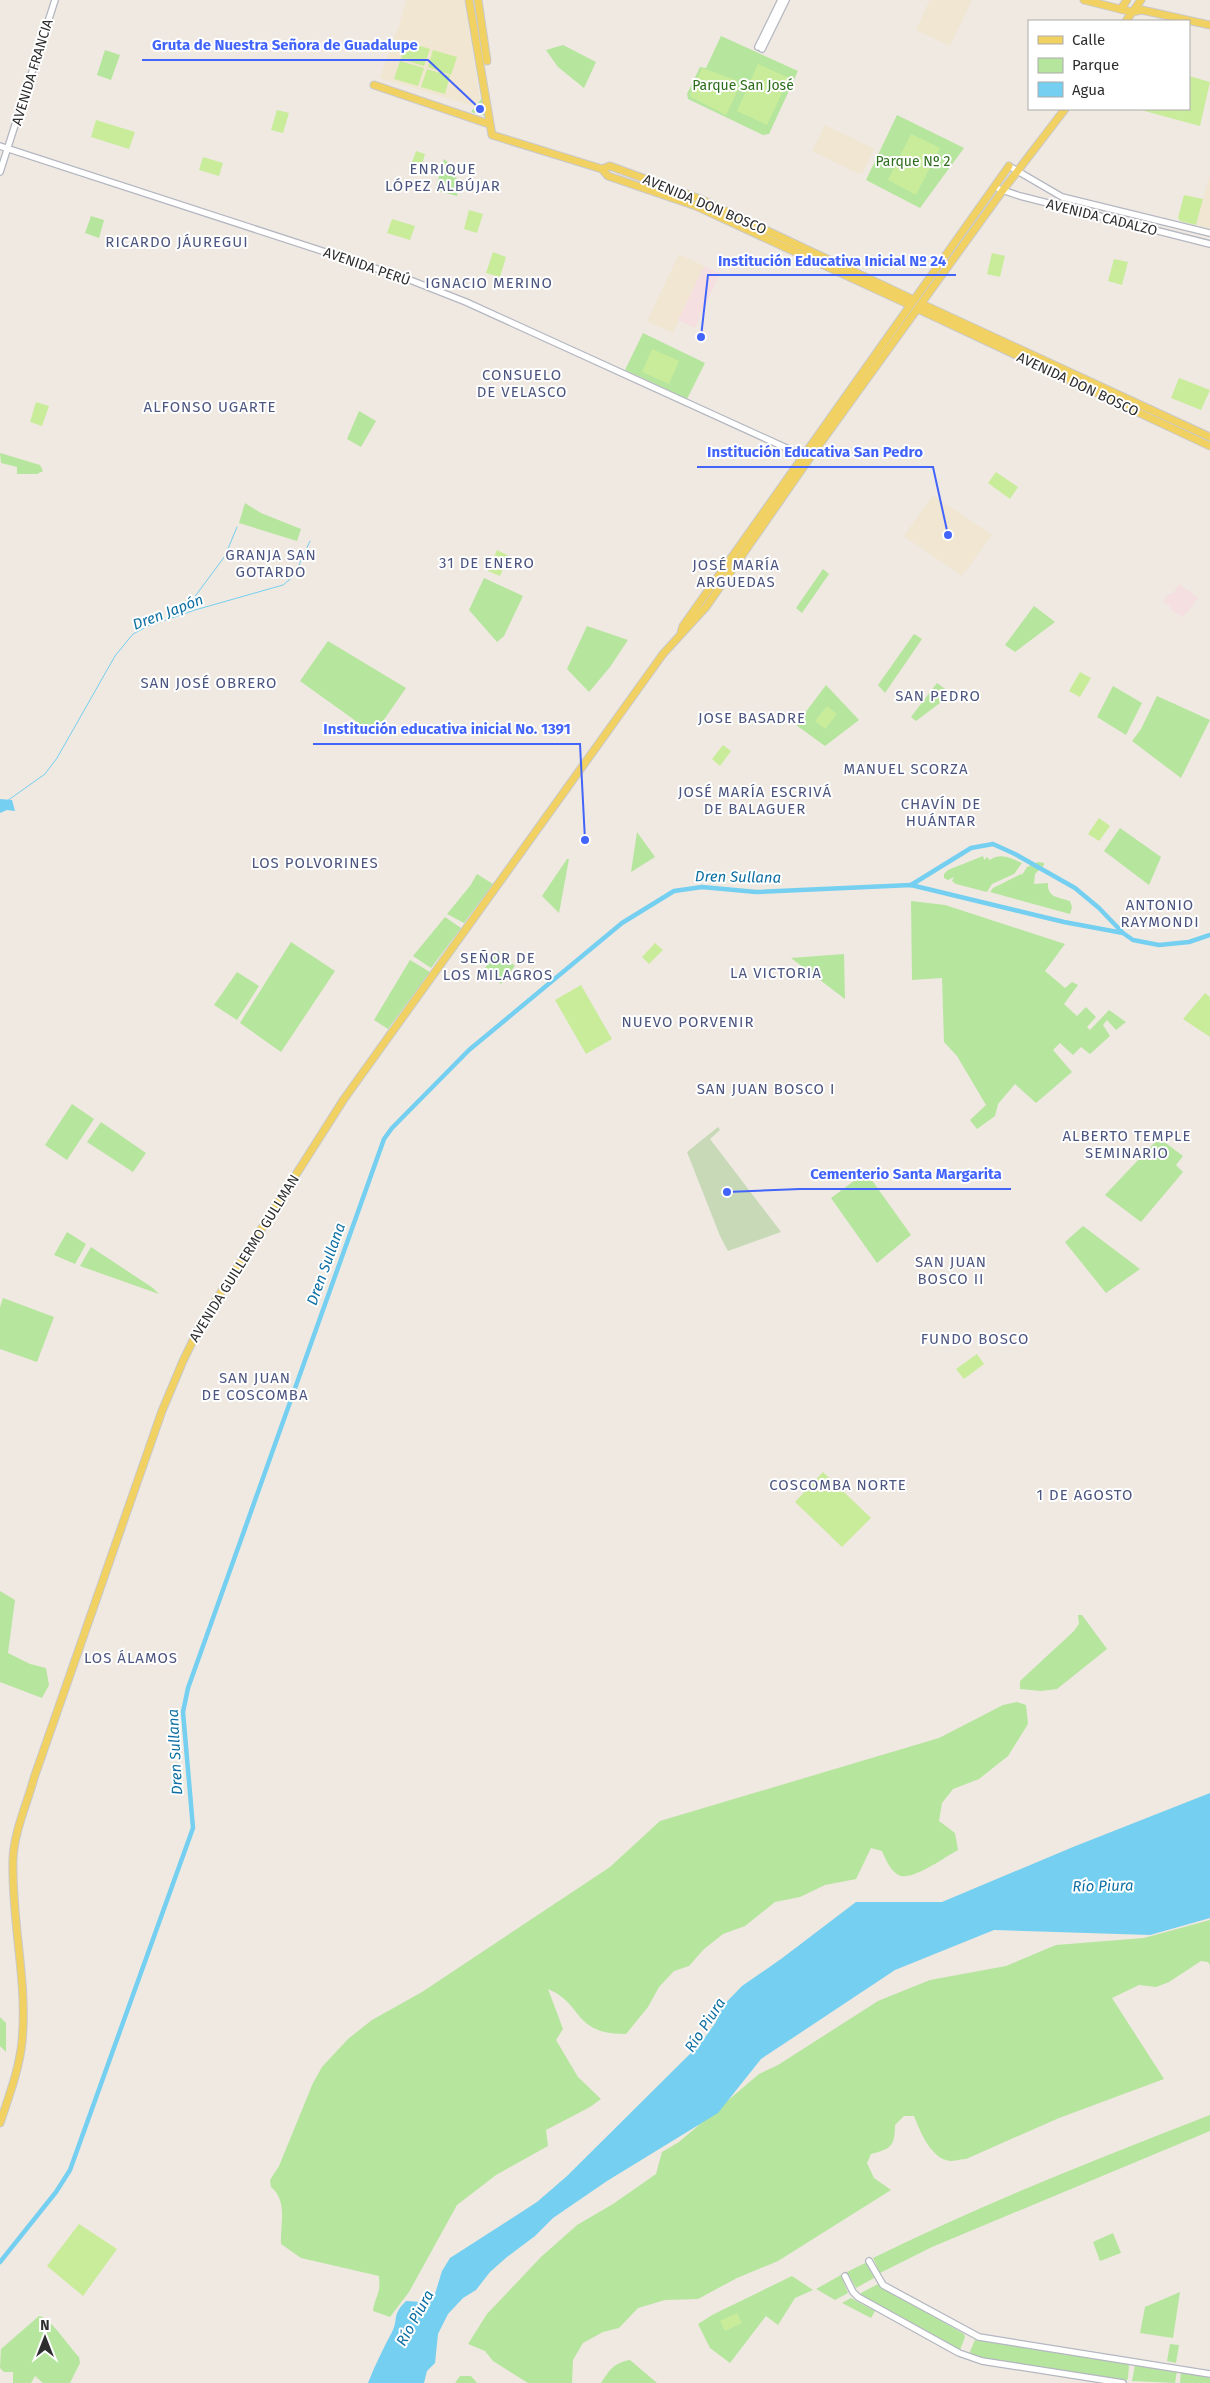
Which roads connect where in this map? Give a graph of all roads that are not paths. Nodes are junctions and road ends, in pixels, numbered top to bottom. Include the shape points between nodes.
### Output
1 (55, 0) edge
2 (469, 0) edge
3 (478, 0) edge
4 (781, 0) edge
5 (786, 0) edge
6 (1084, 0) edge
7 (1127, 0) edge
8 (1141, 0) edge
9 (1121, 9) junction
10 (1132, 12) junction
11 (1127, 20) edge
12 (1187, 20) edge
13 (1190, 21) edge
14 (1210, 25) edge
15 (487, 60) dead end
16 (374, 86) dead end
17 (1064, 110) edge
18 (489, 124) junction
19 (0, 146) edge
20 (8, 148) junction
21 (1009, 166) joint
22 (0, 172) edge
23 (1018, 172) junction
24 (994, 187) junction
25 (1003, 190) junction
26 (978, 210) junction
27 (985, 216) junction
28 (1210, 233) edge
29 (1210, 244) edge
30 (912, 303) junction
31 (920, 306) junction
32 (1210, 437) edge
33 (1210, 446) edge
34 (804, 456) junction
35 (681, 633) junction
36 (0, 2122) edge
37 (870, 2262) dead end
38 (845, 2276) dead end
39 (1210, 2374) edge
40 (1123, 2383) edge

1 - 20 street, AVENIDA FRANCIA
2 - 18 main road
3 - 15 main road
4 - 5 street via 760,48
6 - 9 main road
7 - 9 main road
8 - 10 main road
9 - 10 main road
10 - 11 main road
10 - 12 main road via 1142,10
13 - 14 main road
16 - 18 main road
17 - 23 main road, AVENIDA GUILLERMO GULLMAN
18 - 30 main road, AVENIDA DON BOSCO via 492,135 602,169 610,166 689,195
19 - 20 street, AVENIDA PERÚ
20 - 22 street, AVENIDA FRANCIA
20 - 34 street, AVENIDA PERÚ via 429,287
21 - 23 street, AVENIDA CADALZO
21 - 24 main road, AVENIDA GUILLERMO GULLMAN
23 - 25 main road, AVENIDA GUILLERMO GULLMAN
23 - 28 street, AVENIDA CADALZO via 1072,200
24 - 25 street, AVENIDA CADALZO
24 - 26 main road, AVENIDA GUILLERMO GULLMAN
25 - 27 main road, AVENIDA GUILLERMO GULLMAN
25 - 29 street, AVENIDA CADALZO
26 - 27 main road
26 - 30 main road, AVENIDA GUILLERMO GULLMAN
27 - 31 main road, AVENIDA GUILLERMO GULLMAN
30 - 34 main road, AVENIDA GUILLERMO GULLMAN
31 - 32 main road, AVENIDA DON BOSCO
31 - 33 main road, AVENIDA DON BOSCO
31 - 35 main road, AVENIDA GUILLERMO GULLMAN via 706,606
34 - 35 main road, AVENIDA GUILLERMO GULLMAN
35 - 36 main road, AVENIDA GUILLERMO GULLMAN via 358,1078 201,1324 183,1361 156,1429 34,1778 16,1840 14,1900 22,1996 22,2041 17,2070
37 - 39 street via 883,2285 986,2339
38 - 40 street via 853,2292 964,2355 982,2361

